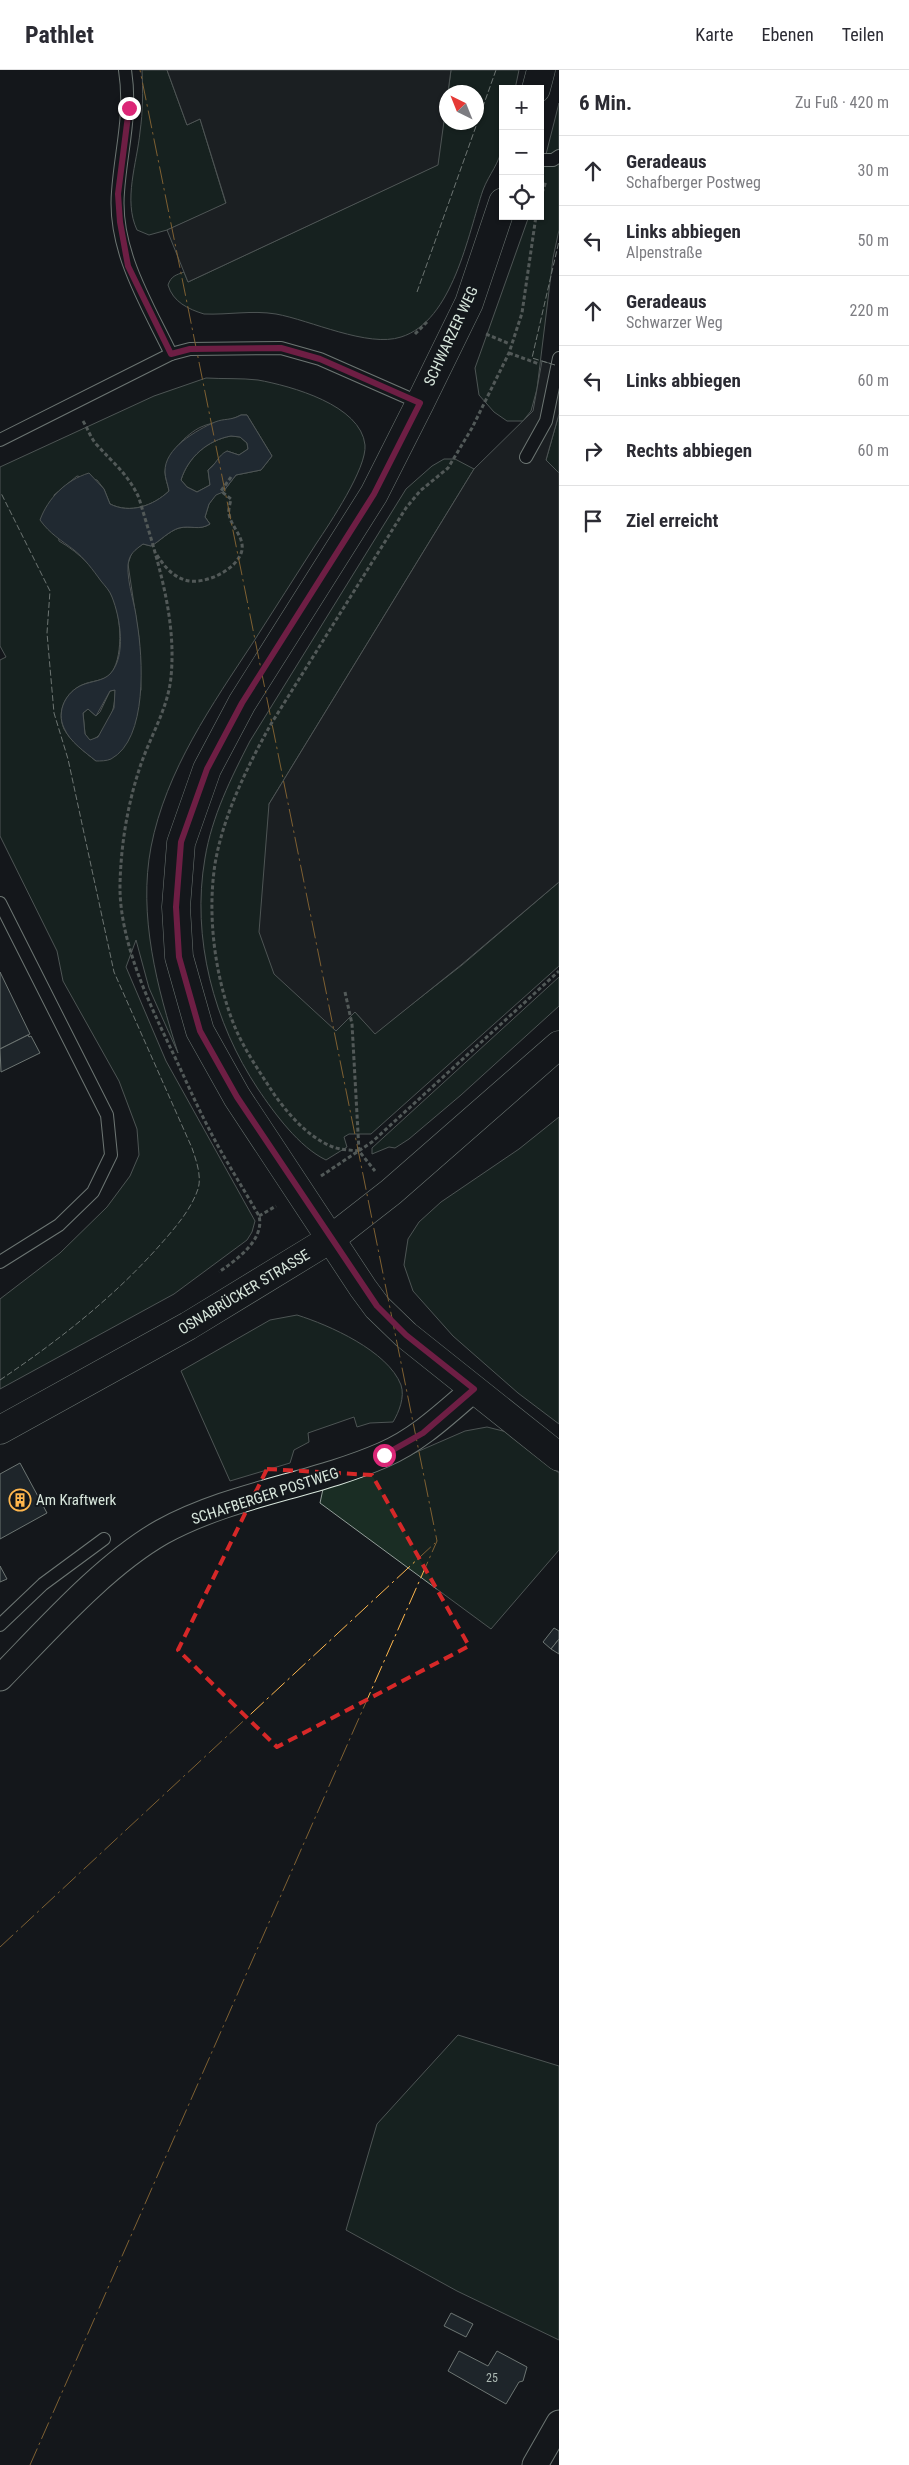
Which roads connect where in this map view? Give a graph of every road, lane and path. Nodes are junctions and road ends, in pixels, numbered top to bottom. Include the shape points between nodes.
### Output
1 (125, 70) edge
2 (541, 70) edge
3 (537, 85) edge
4 (559, 156) edge
5 (544, 160) edge
6 (499, 214) edge
7 (535, 220) edge
8 (509, 353) junction
9 (171, 354) junction
10 (557, 364) edge
11 (73, 403) junction
12 (420, 403) junction
13 (0, 440) edge
14 (526, 457) dead end
15 (231, 477) dead end
16 (0, 904) edge
17 (559, 971) edge
18 (345, 992) dead end
19 (559, 1045) edge
20 (359, 1151) junction
21 (259, 1216) dead end
22 (332, 1238) junction
23 (238, 1259) dead end
24 (0, 1262) edge
25 (474, 1389) junction
26 (0, 1430) edge
27 (559, 1457) edge
28 (104, 1539) dead end
29 (0, 1625) edge
30 (0, 1678) edge
31 (559, 2423) edge
32 (535, 2465) edge

1 - 9 lane via 129,108 118,194 120,222 128,266
2 - 3 street
4 - 5 lane
6 - 12 street, SCHWARZER WEG via 469,303
7 - 8 path via 522,313
8 - 10 path
8 - 20 path via 448,468 420,491 406,508 271,724 257,748 220,837 213,892 214,943 234,1026 278,1100 296,1121 334,1147
9 - 11 lane
9 - 12 lane via 190,349 281,348 320,359
10 - 14 lane via 546,421
11 - 13 lane
11 - 15 path via 96,444 132,482 156,553 176,576 187,581 218,576 235,564 242,550 240,536 229,513 231,499 221,491
12 - 22 street, SCHWARZER WEG via 374,494 242,703 207,769 181,842 176,907 179,957 200,1031 237,1097
16 - 24 lane via 107,1116 112,1155 93,1192 59,1225
17 - 20 path
18 - 20 path via 352,1024
19 - 22 street, OSNABRÜCKER STRASSE via 390,1192
21 - 23 path via 262,1225 257,1236
22 - 25 street, SCHWARZER WEG via 377,1306 413,1341
22 - 26 street, OSNABRÜCKER STRASSE via 188,1326
25 - 27 street, SCHWARZER WEG
25 - 30 street, SCHAFBERGER POSTWEG via 423,1433 384,1455 216,1509 163,1532 118,1561
28 - 29 lane via 43,1584
31 - 32 street

